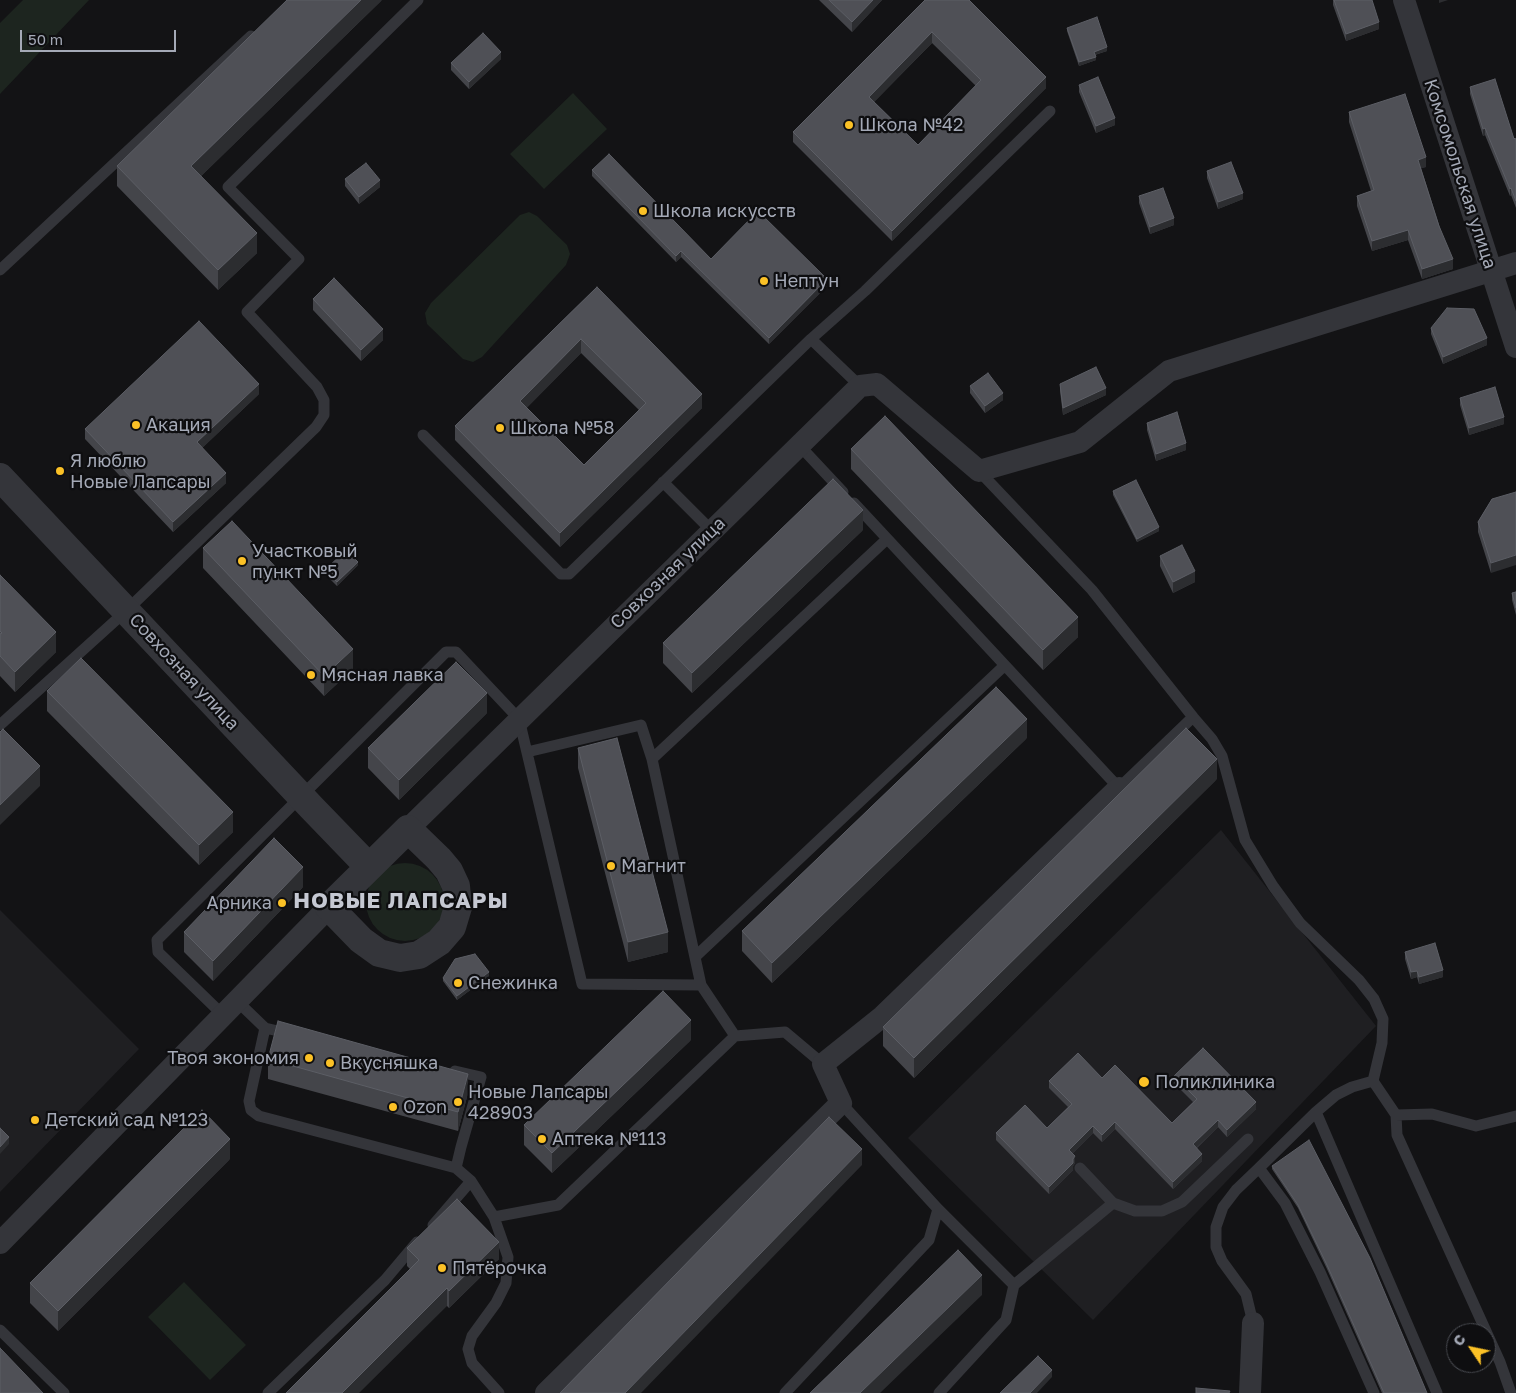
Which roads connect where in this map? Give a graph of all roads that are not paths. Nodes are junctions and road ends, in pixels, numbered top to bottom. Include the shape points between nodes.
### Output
1 (418, 0) edge
2 (1404, 0) edge
3 (260, 27) edge
4 (1050, 111) dead end
5 (1516, 263) edge
6 (0, 270) edge
7 (1491, 272) junction
8 (811, 339) junction
9 (1516, 347) edge
10 (860, 386) junction
11 (423, 435) dead end
12 (799, 446) junction
13 (979, 471) junction
14 (0, 477) edge
15 (663, 482) junction
16 (712, 531) junction
17 (887, 539) junction
18 (126, 611) junction
19 (1004, 666) junction
20 (1193, 717) junction
21 (519, 719) junction
22 (0, 725) edge
23 (527, 752) junction
24 (652, 759) junction
25 (1119, 788) junction
26 (301, 796) junction
27 (408, 829) junction
28 (369, 867) junction
29 (329, 907) junction
30 (694, 957) junction
31 (700, 984) junction
32 (230, 1008) junction
33 (265, 1028) junction
34 (735, 1036) junction
35 (302, 1037) edge
36 (823, 1064) junction
37 (444, 1069) edge
38 (1373, 1081) junction
39 (840, 1103) junction
40 (1316, 1112) junction
41 (1396, 1115) junction
42 (1516, 1116) edge
43 (1248, 1139) dead end
44 (456, 1168) junction
45 (1080, 1168) dead end
46 (1259, 1168) junction
47 (471, 1181) junction
48 (1113, 1203) junction
49 (938, 1209) junction
50 (494, 1217) junction
51 (0, 1243) edge
52 (1014, 1285) junction
53 (1254, 1323) joint
54 (0, 1330) edge
55 (64, 1393) edge
56 (268, 1393) edge
57 (499, 1393) edge
58 (546, 1393) edge
59 (785, 1393) edge
60 (939, 1393) edge
61 (1250, 1393) edge
62 (1374, 1393) edge
63 (1437, 1393) edge
64 (1510, 1393) edge

1 - 18 lane via 228,187 299,259 247,312 317,387 324,400 324,415 316,427
2 - 7 street, Комсомольская улица
3 - 6 lane
4 - 8 lane via 865,291
5 - 7 street
7 - 9 street, Комсомольская улица
7 - 13 street via 1169,371 1080,442
8 - 10 lane
8 - 15 lane
10 - 12 street, Совхозная улица
10 - 13 street via 877,384
11 - 15 lane via 562,574 569,574
12 - 16 street, Совхозная улица
12 - 17 lane
13 - 20 lane via 1092,590
14 - 18 street, Совхозная улица
15 - 16 lane
16 - 21 street, Совхозная улица
17 - 19 lane
17 - 24 lane
18 - 22 lane
18 - 26 street, Совхозная улица
19 - 25 lane
19 - 30 lane
20 - 25 lane
20 - 38 lane via 1222,756 1245,840 1273,886 1300,922 1374,999 1382,1019 1382,1043
21 - 23 lane
21 - 26 lane via 456,652 446,652
21 - 27 street, Совхозная улица
23 - 24 lane via 641,725
23 - 31 lane via 582,984
24 - 30 lane
25 - 36 street via 883,1016
26 - 28 street, Совхозная улица
26 - 32 lane via 157,940 158,952
27 - 28 street, Совхозная улица
27 - 29 street via 444,865 456,886 458,907 452,927 439,942 419,954 400,958 379,953 361,940
28 - 29 street, Совхозная улица
29 - 32 street, Совхозная улица
30 - 31 lane
31 - 34 lane
32 - 33 lane
32 - 51 street, Совхозная улица
33 - 35 lane
33 - 44 lane via 249,1101 259,1116
34 - 36 lane via 785,1032
34 - 50 lane via 558,1205
36 - 39 street
37 - 44 lane via 481,1077
38 - 40 lane via 1336,1095
38 - 41 lane
39 - 49 lane
39 - 58 street
40 - 46 lane
40 - 63 lane
41 - 42 lane via 1432,1114 1476,1126
41 - 64 lane via 1397,1135 1500,1362
43 - 48 lane via 1182,1202 1162,1211 1135,1211
44 - 47 lane
45 - 48 lane
46 - 53 lane via 1223,1207 1216,1227 1216,1247 1246,1294
46 - 62 lane via 1285,1203
47 - 50 lane
47 - 56 lane via 385,1280
48 - 52 lane
49 - 52 lane
49 - 59 lane via 929,1240
50 - 57 lane via 508,1257 506,1283 472,1336 468,1349 472,1363
52 - 60 lane via 1006,1320
53 - 61 street
54 - 55 lane

